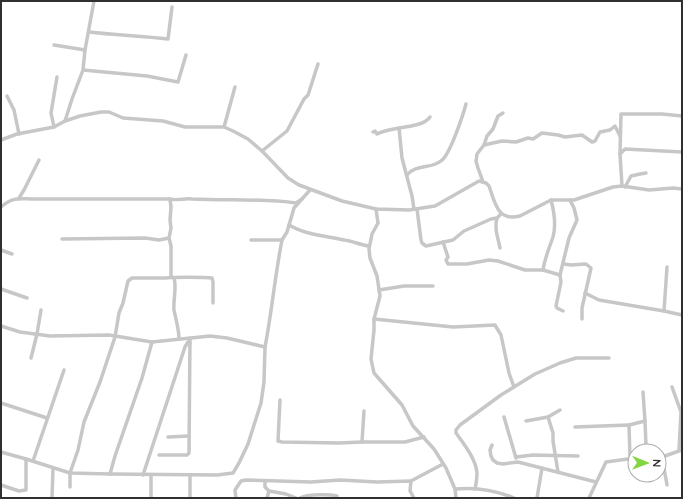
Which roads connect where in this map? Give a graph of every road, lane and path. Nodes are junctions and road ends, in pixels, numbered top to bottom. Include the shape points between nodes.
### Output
1 (94, 1) edge
2 (172, 7) dead end
3 (89, 32) junction
4 (54, 45) dead end
5 (85, 50) junction
6 (186, 55) dead end
7 (318, 64) dead end
8 (83, 70) junction
9 (57, 76) dead end
10 (235, 87) dead end
11 (7, 96) dead end
12 (466, 104) dead end
13 (502, 113) dead end
14 (682, 116) edge
15 (430, 117) dead end
16 (65, 121) junction
17 (54, 127) junction
18 (224, 128) junction
19 (399, 128) junction
20 (373, 132) dead end
21 (20, 134) junction
22 (620, 136) junction
23 (1, 140) edge
24 (484, 145) junction
25 (262, 151) junction
26 (682, 152) edge
27 (620, 154) junction
28 (39, 160) dead end
29 (646, 174) dead end
30 (407, 175) junction
31 (483, 182) junction
32 (623, 187) junction
33 (682, 189) edge
34 (310, 190) junction
35 (19, 198) junction
36 (170, 199) junction
37 (302, 199) junction
38 (551, 200) junction
39 (570, 200) junction
40 (1, 207) edge
41 (376, 209) junction
42 (416, 209) junction
43 (502, 214) junction
44 (497, 218) junction
45 (289, 225) junction
46 (169, 238) junction
47 (62, 239) dead end
48 (251, 240) dead end
49 (282, 240) junction
50 (442, 242) junction
51 (369, 246) junction
52 (500, 248) dead end
53 (1, 250) edge
54 (12, 254) dead end
55 (564, 264) junction
56 (668, 267) dead end
57 (543, 270) junction
58 (560, 275) junction
59 (172, 277) junction
60 (433, 286) dead end
61 (1, 289) edge
62 (379, 290) junction
63 (587, 295) junction
64 (27, 298) dead end
65 (213, 303) dead end
66 (41, 310) dead end
67 (664, 310) junction
68 (563, 311) dead end
69 (682, 315) edge
70 (374, 319) junction
71 (582, 319) dead end
72 (1, 326) edge
73 (37, 334) junction
74 (115, 337) junction
75 (190, 338) junction
76 (179, 339) junction
77 (152, 342) junction
78 (190, 343) junction
79 (265, 347) junction
80 (31, 358) dead end
81 (609, 358) dead end
82 (64, 370) dead end
83 (514, 387) junction
84 (672, 387) dead end
85 (643, 392) dead end
86 (280, 400) dead end
87 (1, 403) edge
88 (560, 410) dead end
89 (364, 411) dead end
90 (504, 417) dead end
91 (548, 417) junction
92 (47, 418) junction
93 (526, 421) dead end
94 (645, 421) junction
95 (629, 425) junction
96 (575, 427) dead end
97 (189, 436) junction
98 (168, 437) dead end
99 (424, 437) junction
100 (362, 442) junction
101 (631, 443) edge
102 (646, 443) edge
103 (492, 445) dead end
104 (681, 450) edge
105 (1, 452) edge
106 (160, 454) dead end
107 (667, 455) edge
108 (556, 456) junction
109 (578, 456) dead end
110 (518, 457) junction
111 (26, 459) junction
112 (627, 459) edge
113 (33, 461) junction
114 (518, 462) junction
115 (444, 464) junction
116 (542, 468) junction
117 (53, 469) junction
118 (558, 472) junction
119 (70, 473) junction
120 (110, 474) junction
121 (143, 474) junction
122 (151, 475) junction
123 (190, 475) junction
124 (265, 481) junction
125 (411, 481) junction
126 (596, 482) junction
127 (1, 485) edge
128 (70, 487) dead end
129 (455, 489) junction
130 (475, 489) junction
131 (269, 491) junction
132 (52, 498) edge
133 (151, 498) edge
134 (190, 498) edge
135 (236, 498) edge
136 (267, 498) edge
137 (296, 498) edge
138 (300, 498) edge
139 (337, 498) edge
140 (414, 498) edge
141 (456, 498) edge
142 (514, 498) edge
143 (537, 498) edge
144 (589, 498) edge

1 - 3 street
2 - 3 street via 168,39
3 - 5 street
4 - 5 street
5 - 8 street
6 - 8 street via 178,82 147,76
7 - 25 street via 308,95 287,132
8 - 16 street
9 - 17 street via 51,113
10 - 18 street
11 - 21 street via 14,110
12 - 30 street via 459,126 443,159
13 - 24 street via 485,139
14 - 22 street via 623,113 620,115
15 - 19 street via 424,123
16 - 17 street
16 - 18 street via 109,112 124,118 166,122 185,127
17 - 21 street
18 - 25 street via 248,140
19 - 20 street via 384,130 377,134
19 - 30 street via 402,158
21 - 23 street
22 - 24 street via 614,126 610,130 600,132 594,141 582,135 565,137 542,133 533,139
22 - 27 street
24 - 31 street via 477,154 476,161
25 - 34 street via 288,178
26 - 27 street via 625,149
27 - 32 street
28 - 35 street
29 - 32 street via 631,176
30 - 42 street
31 - 42 street via 476,183 440,204
31 - 43 street via 489,186 496,207
32 - 33 street via 649,190
32 - 39 street via 602,190
34 - 37 street
34 - 41 street
35 - 36 street
35 - 40 street
36 - 37 street via 296,203
36 - 46 street
37 - 45 street via 293,210
38 - 39 street
38 - 43 street via 520,216 509,217
38 - 57 street via 554,233 546,252
39 - 55 street via 577,220 569,238
41 - 42 street
41 - 51 street via 378,223
42 - 50 street via 422,244 426,246
43 - 44 street
44 - 50 street via 464,232 453,240
44 - 52 street via 496,234
45 - 49 street
45 - 51 street via 302,231
46 - 47 street
46 - 59 street
48 - 49 street
49 - 79 street
50 - 57 street via 448,264 489,260 526,270
51 - 62 street
53 - 54 street
55 - 58 street
55 - 63 street via 586,264 591,268
56 - 67 street
57 - 58 street
58 - 68 street via 556,306
59 - 65 street via 212,278
59 - 74 street via 129,279
59 - 76 street via 175,284 174,310
60 - 62 street via 404,286
61 - 64 street
62 - 70 street via 380,301
63 - 67 street via 599,300
63 - 71 street via 581,312
66 - 73 street
67 - 69 street
70 - 83 street via 453,327 495,325 501,335
70 - 99 street via 372,368 392,394 390,397 397,399 413,426
72 - 73 street
73 - 74 street
73 - 80 street
74 - 77 street
74 - 119 street via 84,422
75 - 76 street
75 - 78 street
75 - 79 street via 227,338
76 - 77 street
77 - 120 street
78 - 97 street
78 - 121 street via 188,342 185,347
79 - 123 street via 261,403 248,444 234,472
81 - 83 street via 576,358 560,362
82 - 92 street
83 - 130 street via 456,430 476,467
84 - 104 street via 681,418
85 - 94 street
86 - 100 street via 278,441
87 - 92 street
88 - 91 street
89 - 100 street
90 - 110 street
91 - 93 street
91 - 108 street via 552,426
92 - 113 street
94 - 95 street
94 - 102 street
95 - 96 street
95 - 101 street
97 - 98 street
97 - 106 street via 188,454
99 - 100 street via 405,442
99 - 115 street
103 - 114 street via 490,450 493,460 503,464
104 - 107 street
105 - 111 street
108 - 109 street
108 - 110 street
108 - 118 street
110 - 114 street
111 - 113 street
111 - 127 street via 26,490 19,491
112 - 126 street via 606,462
113 - 117 street
114 - 116 street
115 - 125 street
115 - 129 street
116 - 118 street
116 - 143 street
117 - 119 street
117 - 132 street
118 - 126 street
119 - 120 street
119 - 128 street
120 - 121 street
121 - 122 street
122 - 123 street
122 - 133 street
123 - 134 street
124 - 125 street
124 - 131 street via 265,487
124 - 135 street via 240,481 235,490
125 - 140 street via 410,491
126 - 144 street
129 - 130 street
129 - 141 street
130 - 142 street via 501,492
131 - 136 street
131 - 137 street
138 - 139 street via 313,495 333,495

